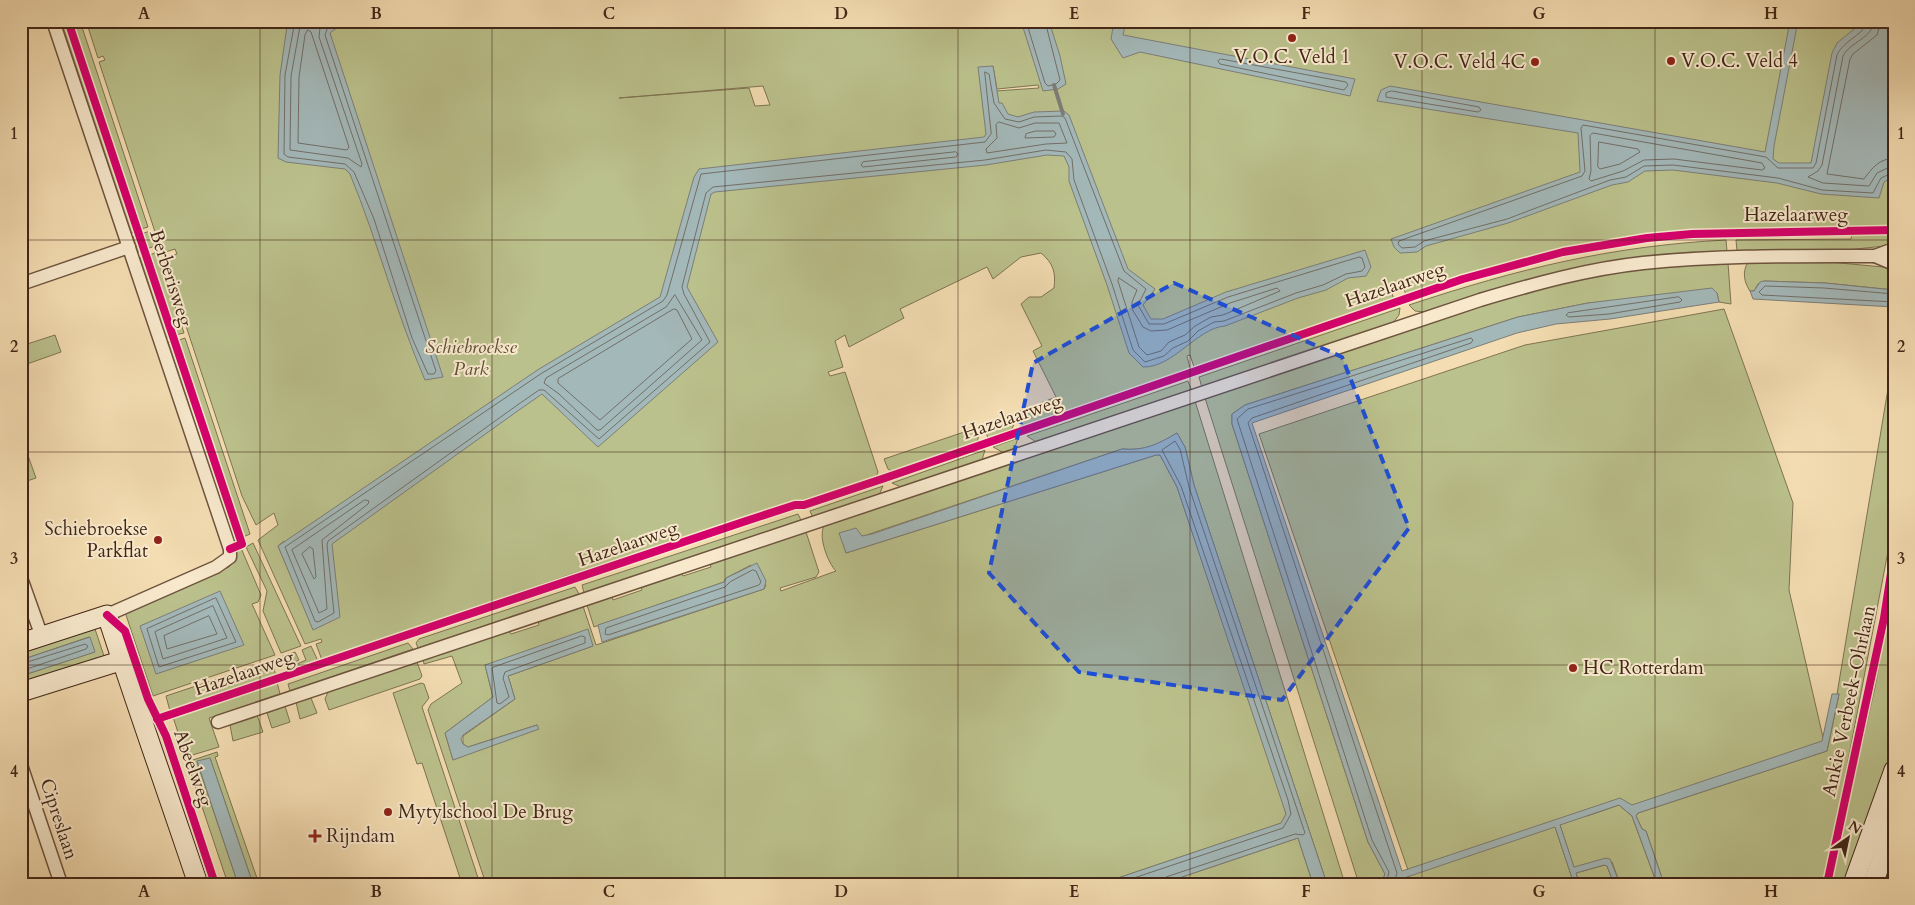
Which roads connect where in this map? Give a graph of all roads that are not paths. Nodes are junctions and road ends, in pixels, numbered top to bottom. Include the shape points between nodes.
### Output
1 (53, 21) edge
2 (129, 247) junction
3 (1894, 249) edge
4 (1874, 256) junction
5 (1894, 264) edge
6 (21, 284) edge
7 (21, 578) edge
8 (107, 615) junction
9 (42, 636) junction
10 (21, 643) edge
11 (120, 661) junction
12 (21, 692) edge
13 (218, 722) dead end
14 (21, 766) edge
15 (1894, 770) edge
16 (1894, 824) edge
17 (60, 884) edge
18 (198, 884) edge
19 (1853, 884) edge
20 (1873, 884) edge

1 - 2 street, Berberisweg
2 - 6 street
2 - 8 street, Berberisweg via 230,557 216,567
3 - 4 street, Hazelaarweg
4 - 5 street, Hazelaarweg
4 - 13 street, Hazelaarweg via 1736,256 1642,264 1545,281
7 - 9 street
8 - 9 street
8 - 11 street, Abeelweg
9 - 10 street
11 - 12 street
11 - 18 street, Abeelweg
14 - 17 street, Cipreslaan
15 - 19 street
16 - 20 street

